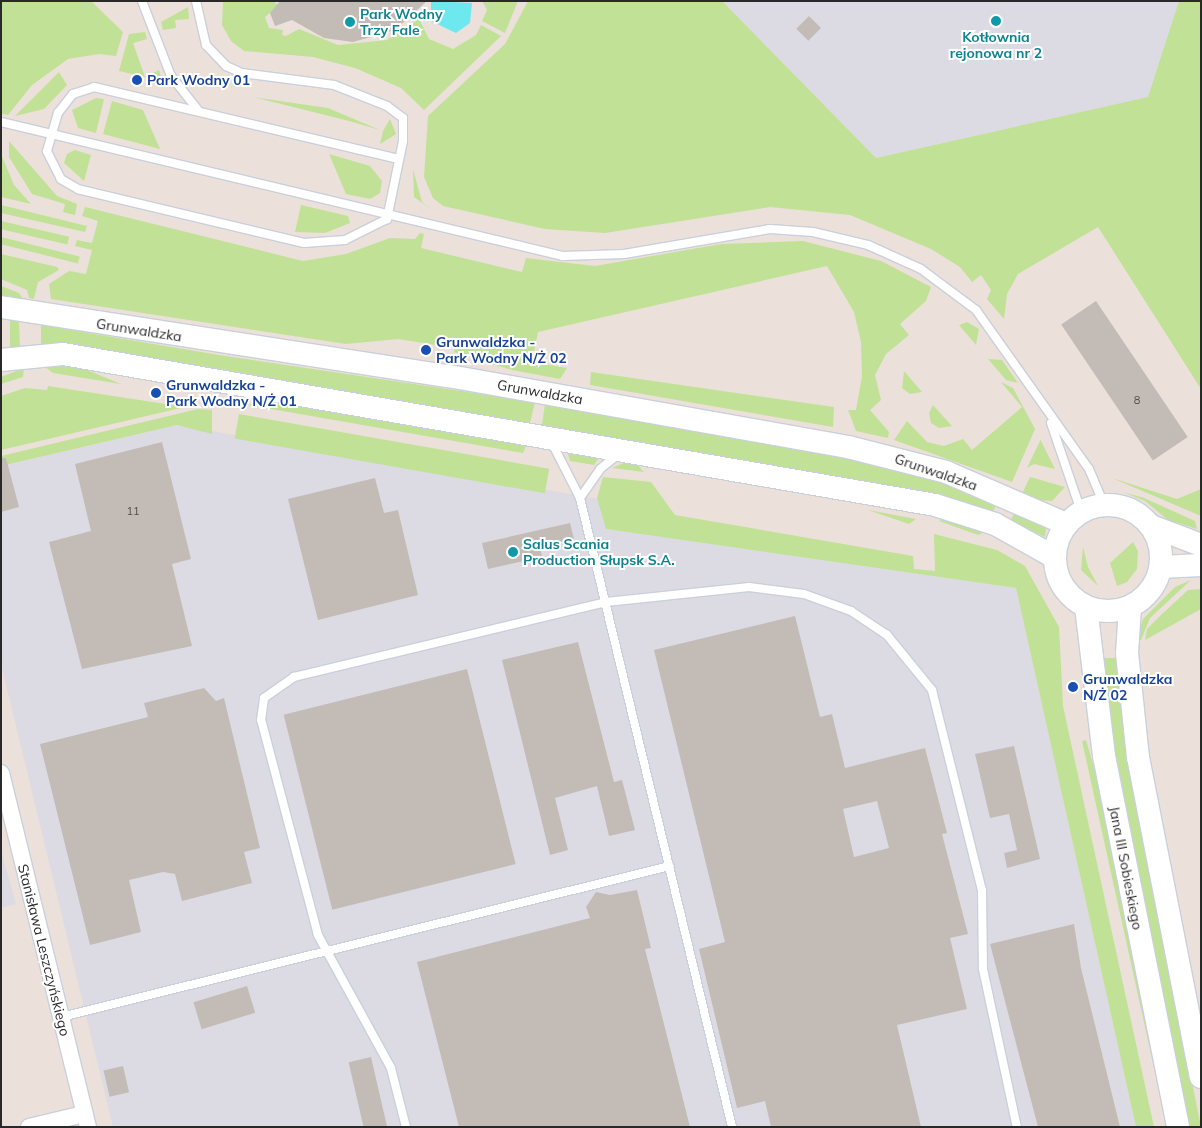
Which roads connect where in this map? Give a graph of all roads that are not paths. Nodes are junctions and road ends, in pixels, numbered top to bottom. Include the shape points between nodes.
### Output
1 (142, 1) edge
2 (196, 1) edge
3 (200, 111) junction
4 (1, 122) edge
5 (51, 134) junction
6 (399, 160) junction
7 (388, 215) junction
8 (1, 307) edge
9 (1, 360) edge
10 (1048, 417) junction
11 (546, 436) junction
12 (626, 450) junction
13 (580, 498) junction
14 (1104, 504) junction
15 (1074, 518) junction
16 (1151, 526) junction
17 (1201, 545) edge
18 (1054, 558) junction
19 (1201, 565) edge
20 (1161, 567) junction
21 (606, 602) junction
22 (1086, 607) junction
23 (1130, 607) junction
24 (1, 773) edge
25 (670, 866) junction
26 (326, 951) junction
27 (61, 1017) junction
28 (1201, 1077) edge
29 (86, 1120) edge
30 (29, 1127) edge
31 (406, 1127) edge
32 (732, 1127) edge
33 (1017, 1127) edge
34 (1178, 1127) edge

1 - 3 lane via 171,76
2 - 6 lane via 206,46 226,66 242,73 334,85 393,109 405,124
3 - 5 lane via 94,87 66,100
3 - 6 lane
4 - 5 lane
5 - 7 lane
5 - 7 lane via 47,151 50,165 69,185 304,243 360,236 383,224
6 - 7 lane
7 - 10 lane via 537,252 576,257 624,254 770,229 806,231 868,245 921,269 976,310 1015,361
8 - 15 street, Grunwaldzka via 449,376 848,447 946,472
9 - 11 street via 63,354
10 - 14 lane via 1089,469
10 - 15 lane
11 - 12 street
11 - 13 lane via 561,455
12 - 13 lane via 604,464
12 - 18 street via 958,511 1004,528
13 - 21 lane
14 - 15 street
14 - 16 street via 1130,509
15 - 18 street
16 - 17 street
16 - 20 street via 1161,552
18 - 22 street via 1063,587
19 - 20 street
20 - 23 street via 1144,597
21 - 25 lane
21 - 26 lane via 294,677 270,690 260,708 261,720
21 - 33 lane via 749,587 804,594 875,624 927,683 934,696 982,890 983,969
22 - 23 street via 1116,611
22 - 34 street, Jana III Sobieskiego via 1104,756
23 - 28 street via 1127,653 1136,748
24 - 27 street, Stanisława Leszczyńskiego
25 - 26 lane
25 - 32 lane
26 - 27 lane
26 - 31 lane via 363,1010 392,1068
27 - 29 street, Stanisława Leszczyńskiego
29 - 30 street

